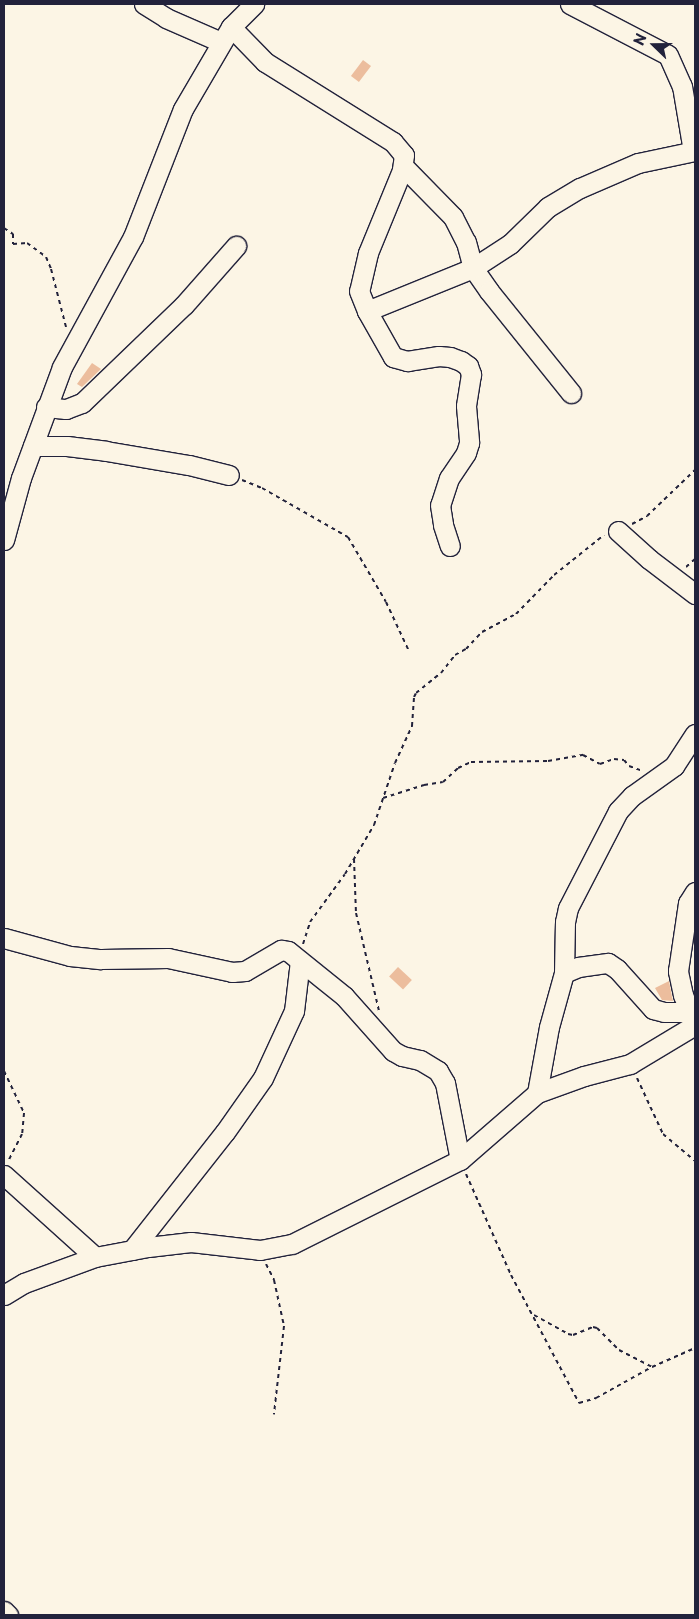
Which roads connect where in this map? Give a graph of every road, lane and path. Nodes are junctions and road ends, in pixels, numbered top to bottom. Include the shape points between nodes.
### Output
1 (144, 4) edge
2 (254, 4) edge
3 (570, 4) edge
4 (226, 34) junction
5 (694, 151) edge
6 (403, 166) junction
7 (4, 228) edge
8 (236, 246) dead end
9 (473, 268) junction
10 (367, 311) junction
11 (71, 350) junction
12 (572, 392) dead end
13 (46, 408) junction
14 (33, 446) junction
15 (695, 470) edge
16 (228, 475) joint
17 (618, 531) junction
18 (4, 540) edge
19 (450, 546) dead end
20 (695, 594) edge
21 (408, 649) dead end
22 (695, 734) edge
23 (660, 777) junction
24 (383, 798) junction
25 (354, 857) junction
26 (695, 892) edge
27 (4, 938) edge
28 (300, 961) junction
29 (564, 974) junction
30 (379, 1012) dead end
31 (693, 1020) edge
32 (630, 1064) junction
33 (4, 1071) edge
34 (537, 1093) junction
35 (460, 1160) junction
36 (695, 1161) edge
37 (6, 1169) edge
38 (132, 1250) junction
39 (260, 1250) junction
40 (96, 1257) junction
41 (4, 1295) edge
42 (532, 1314) junction
43 (695, 1348) edge
44 (652, 1367) junction
45 (274, 1414) dead end
46 (4, 1611) edge
47 (8, 1615) edge

1 - 4 street via 166,18
2 - 4 street
3 - 5 street via 668,55 682,86
4 - 6 street via 393,142 404,155
4 - 11 street via 176,124 133,237
5 - 9 street via 638,163 580,188 548,207 510,244
6 - 9 street via 453,218 466,242
6 - 10 street via 373,237 360,282 359,291
7 - 11 path via 13,234 13,244 27,243 46,257
8 - 13 street via 184,305 82,403 66,410
9 - 10 street
9 - 12 street via 488,291
10 - 19 street via 393,357 407,361 450,357 468,366 471,374 466,406 469,443 449,478 440,505
11 - 13 street
13 - 14 street
14 - 16 street via 106,451
14 - 18 street
15 - 17 path via 647,516
16 - 21 path via 262,488 346,535 386,602
17 - 20 street
17 - 24 path via 604,535 554,575 516,614 477,636 416,693 412,726
22 - 23 street via 674,766
23 - 24 path via 637,770 624,760 614,759 600,764 583,755 548,761 506,763 487,760 462,765 443,782 424,784
23 - 29 street via 632,796 618,811 568,908
24 - 25 path via 369,836
25 - 28 path via 310,922
25 - 30 path via 356,913
26 - 31 street via 688,904 678,971
27 - 28 street via 70,956 168,958 232,972 245,971 281,950 288,951
28 - 35 street via 344,996 393,1051 420,1060 438,1071 445,1084
28 - 38 street via 294,1011 263,1078
29 - 31 street via 578,967 608,963 653,1009
29 - 34 street via 549,1027
31 - 32 street
32 - 34 street
32 - 36 path via 659,1127
33 - 37 path via 24,1113 22,1134
34 - 35 street
35 - 39 street via 292,1244
35 - 42 path via 511,1275
37 - 40 street
38 - 39 street via 174,1242
38 - 40 street
39 - 45 path via 274,1280 284,1326
40 - 41 street via 24,1283
42 - 44 path via 568,1334 597,1328 619,1350
42 - 44 path via 579,1403 596,1398
43 - 44 path
46 - 47 street

